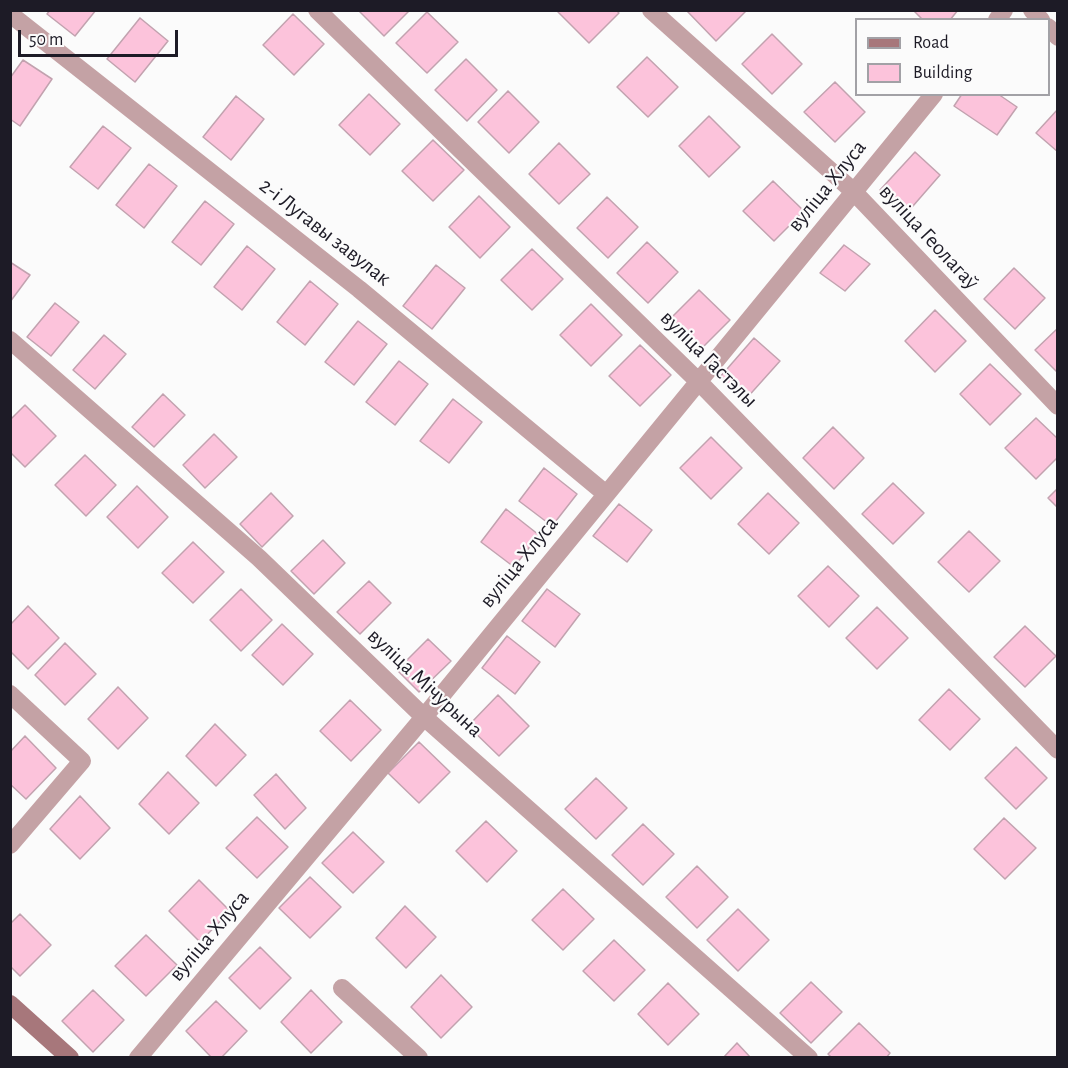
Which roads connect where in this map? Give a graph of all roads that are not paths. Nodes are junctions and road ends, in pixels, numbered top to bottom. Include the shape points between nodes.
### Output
1 (317, 10) edge
2 (651, 10) edge
3 (10, 14) edge
4 (932, 96) edge
5 (853, 191) junction
6 (10, 340) edge
7 (699, 381) junction
8 (1058, 406) edge
9 (606, 494) junction
10 (10, 694) edge
11 (424, 717) junction
12 (1058, 750) edge
13 (10, 846) edge
14 (342, 988) dead end
15 (10, 1004) edge
16 (70, 1058) edge
17 (138, 1058) edge
18 (419, 1058) edge
19 (809, 1058) edge

1 - 7 street, вуліца Гастэлы
2 - 5 street, вуліца Геолагаў
3 - 9 street, 2-і Лугавы завулак via 350,281
4 - 5 street, вуліца Хлуса
5 - 7 street, вуліца Хлуса
5 - 8 street, вуліца Геолагаў
6 - 11 street, вуліца Мічурына via 259,558
7 - 9 street, вуліца Хлуса
7 - 12 street, вуліца Гастэлы
9 - 11 street, вуліца Хлуса
10 - 13 street via 81,761
11 - 17 street, вуліца Хлуса
11 - 19 street, вуліца Мічурына
14 - 18 street
15 - 16 street

